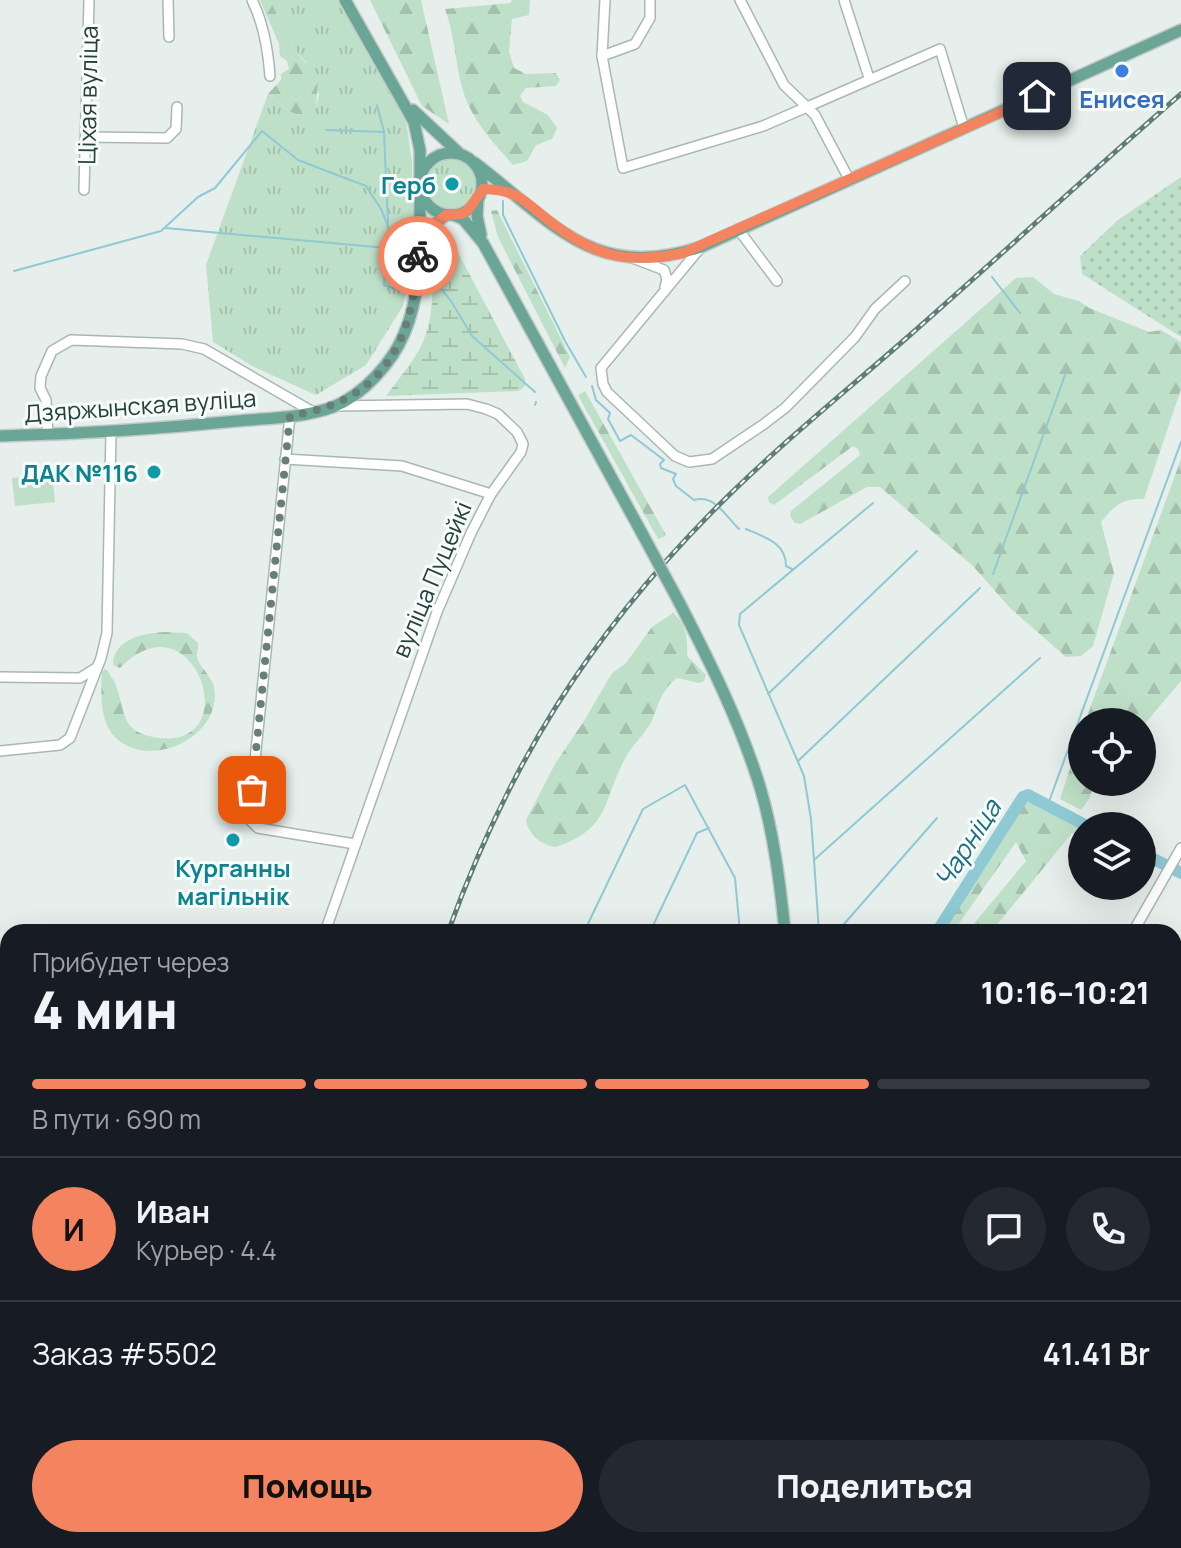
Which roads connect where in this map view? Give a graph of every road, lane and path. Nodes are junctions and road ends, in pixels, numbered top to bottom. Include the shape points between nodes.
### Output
1 (89, 0) edge
2 (168, 0) edge
3 (252, 0) edge
4 (345, 0) edge
5 (605, 0) edge
6 (650, 0) edge
7 (740, 0) edge
8 (844, 0) edge
9 (1181, 30) edge
10 (169, 37) dead end
11 (602, 56) junction
12 (270, 76) dead end
13 (869, 78) junction
14 (404, 101) junction
15 (177, 107) dead end
16 (807, 107) junction
17 (964, 128) junction
18 (87, 137) junction
19 (459, 154) junction
20 (475, 163) junction
21 (420, 181) junction
22 (850, 181) junction
23 (84, 190) dead end
24 (480, 193) junction
25 (514, 193) junction
26 (450, 215) junction
27 (738, 229) junction
28 (483, 243) junction
29 (701, 247) junction
30 (418, 251) junction
31 (635, 259) junction
32 (777, 281) dead end
33 (905, 281) dead end
34 (664, 290) junction
35 (335, 406) junction
36 (313, 412) junction
37 (290, 416) junction
38 (111, 432) junction
39 (48, 435) junction
40 (0, 436) edge
41 (285, 459) junction
42 (491, 494) junction
43 (96, 668) junction
44 (0, 677) edge
45 (0, 751) edge
46 (355, 844) junction
47 (1181, 849) edge
48 (328, 924) edge
49 (784, 924) edge
50 (1138, 924) edge

1 - 18 street, Ціхая вуліца
2 - 10 street
3 - 12 street via 268,47
4 - 14 main road
5 - 11 street
6 - 11 street via 650,18 635,44
7 - 16 street via 784,85
8 - 13 street
9 - 17 main road
11 - 16 street via 623,168 763,126
13 - 16 street
13 - 17 street via 940,49
14 - 19 main road
14 - 21 main road, Дзяржынская вуліца via 420,150
15 - 18 street via 176,129 167,138
16 - 22 street
17 - 22 main road
18 - 23 street, Ціхая вуліца
19 - 20 main road
19 - 21 main road via 434,158
20 - 24 main road
20 - 25 main road
21 - 26 main road via 425,200 437,212
21 - 30 main road, Дзяржынская вуліца
22 - 27 main road
24 - 25 main road
24 - 26 main road via 468,210
24 - 28 main road via 477,216
25 - 31 main road via 579,242 604,254
26 - 28 main road via 463,219
26 - 30 main road, Дзяржынская вуліца via 427,230
27 - 29 main road
27 - 32 street
28 - 49 main road, bridge via 722,686 760,789
29 - 31 main road
29 - 34 street
30 - 35 main road, Дзяржынская вуліца via 413,303 396,350 367,384
31 - 34 street via 664,270
33 - 34 street via 785,408 701,462 675,456 603,384 603,364
35 - 36 main road, Дзяржынская вуліца
35 - 42 street, вуліца Пуцейкі via 467,404 498,414 523,444
36 - 37 main road, Дзяржынская вуліца
36 - 39 street via 204,349 71,340 52,351 41,376
37 - 38 main road, Дзяржынская вуліца
37 - 41 street
38 - 39 main road, Дзяржынская вуліца
38 - 43 street via 107,633
39 - 40 main road, Дзяржынская вуліца
41 - 42 street via 402,466
41 - 46 street via 249,819 258,828
42 - 46 street, вуліца Пуцейкі via 437,612
43 - 44 street via 80,678
43 - 45 street via 70,738 60,745
46 - 48 street, вуліца Пуцейкі
47 - 50 street

